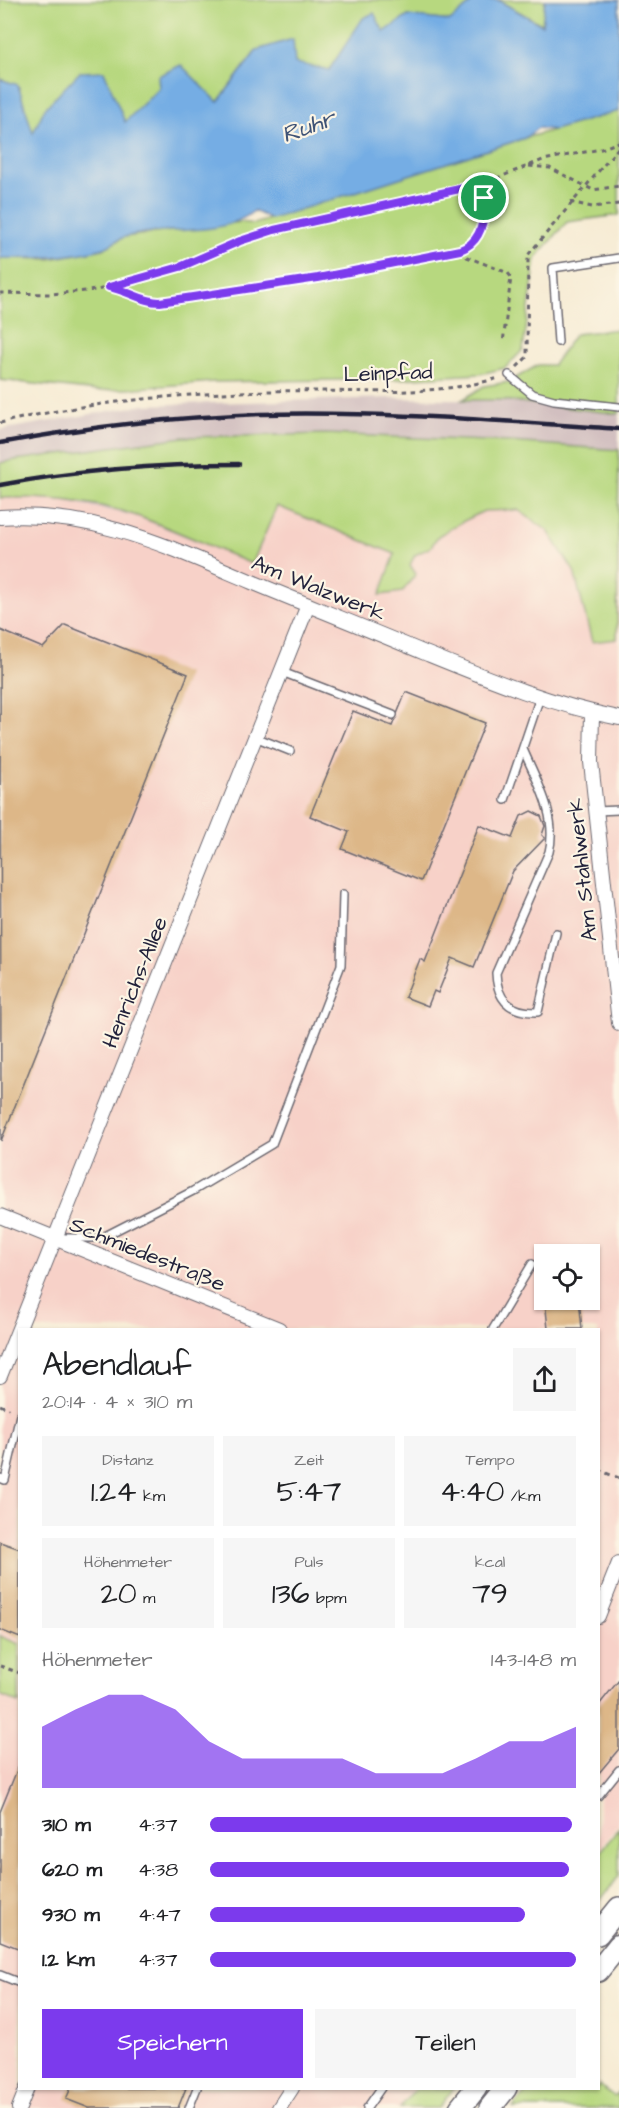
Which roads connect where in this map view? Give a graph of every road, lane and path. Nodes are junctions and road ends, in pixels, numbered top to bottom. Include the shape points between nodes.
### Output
1 (619, 141) edge
2 (619, 147) edge
3 (527, 166) junction
4 (482, 184) junction
5 (585, 186) junction
6 (619, 186) edge
7 (570, 202) junction
8 (619, 204) edge
9 (460, 250) junction
10 (619, 258) edge
11 (109, 287) junction
12 (0, 293) edge
13 (558, 342) dead end
14 (503, 343) dead end
15 (509, 375) junction
16 (619, 407) edge
17 (0, 423) edge
18 (0, 517) edge
19 (308, 605) junction
20 (282, 672) junction
21 (540, 697) junction
22 (592, 713) junction
23 (393, 715) dead end
24 (619, 718) edge
25 (255, 737) junction
26 (523, 749) junction
27 (290, 751) dead end
28 (505, 800) dead end
29 (619, 810) edge
30 (596, 811) junction
31 (343, 894) dead end
32 (556, 933) dead end
33 (619, 1023) edge
34 (0, 1216) edge
35 (55, 1238) junction
36 (532, 1264) dead end
37 (21, 1328) edge
38 (277, 1328) edge
39 (495, 1328) edge
40 (17, 1339) edge
41 (0, 1376) edge
42 (18, 1424) edge
43 (600, 1471) edge
44 (0, 1478) edge
45 (619, 1478) edge
46 (619, 1563) edge
47 (600, 1611) edge
48 (0, 1666) edge
49 (18, 1672) edge
50 (619, 1770) edge
51 (600, 1794) edge
52 (619, 1908) edge
53 (600, 1932) edge
54 (619, 1945) edge
55 (600, 1969) edge
56 (0, 1976) edge
57 (18, 1982) edge
58 (26, 2090) edge
59 (196, 2090) edge
60 (291, 2090) edge
61 (380, 2090) edge
62 (474, 2090) edge
63 (504, 2090) edge
64 (18, 2108) edge
65 (189, 2108) edge
66 (279, 2108) edge
67 (367, 2108) edge
68 (460, 2108) edge
69 (490, 2108) edge

1 - 3 path via 602,149
2 - 5 path
3 - 4 path
3 - 5 path via 550,168
4 - 9 path via 484,214 478,235 469,247
4 - 11 path via 274,230 180,267
5 - 6 path via 593,190
5 - 7 path
7 - 8 path via 592,207
7 - 15 path via 528,255 527,357
9 - 11 path via 318,278 160,302 148,302 123,289
9 - 14 path via 511,277
10 - 13 lane via 553,268
11 - 12 path via 51,294
15 - 16 lane via 532,394
15 - 17 path, Leinpfad via 413,390 265,391 123,401
18 - 19 street, Am Walzwerk via 71,519 134,533
19 - 20 street, Henrichs-Allee
19 - 21 street, Am Walzwerk
20 - 23 lane
20 - 25 street, Henrichs-Allee
21 - 22 street, Am Walzwerk
21 - 26 lane
22 - 24 street, Am Walzwerk
22 - 30 street, Am Stahlwerk
25 - 27 lane
25 - 35 street, Henrichs-Allee
26 - 28 lane
26 - 32 lane via 549,812 552,838 496,973 497,990 507,1004 525,1012 538,1011
29 - 30 lane
30 - 33 street, Am Stahlwerk
31 - 35 lane via 341,965 272,1144 193,1191 101,1238
34 - 35 street, Schmiedestraße
35 - 37 street, Henrichs-Allee
35 - 38 street, Schmiedestraße
36 - 39 lane
40 - 41 street, Henrichs-Allee
42 - 44 lane via 5,1480
43 - 45 path
46 - 47 street
48 - 49 path
50 - 51 lane
52 - 53 main road
54 - 55 main road
56 - 57 lane
58 - 64 street
59 - 65 lane
60 - 66 street
61 - 67 lane
62 - 68 main road
63 - 69 main road

